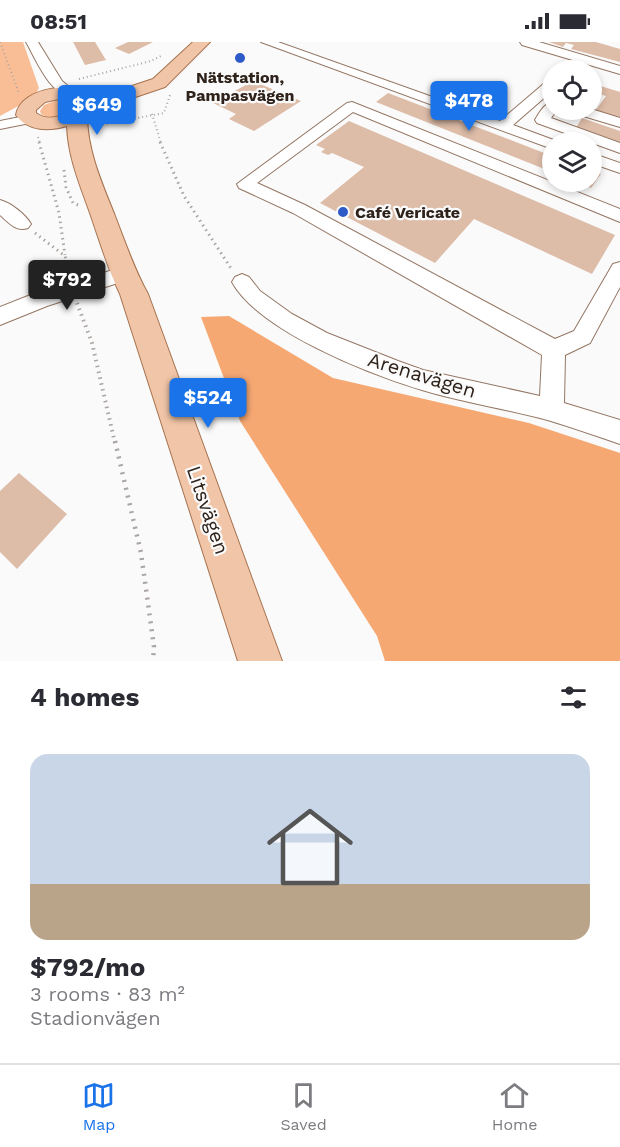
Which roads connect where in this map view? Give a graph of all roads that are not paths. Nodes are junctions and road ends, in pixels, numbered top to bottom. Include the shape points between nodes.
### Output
1 (202, 42) edge
2 (526, 42) edge
3 (277, 43) edge
4 (33, 45) edge
5 (620, 70) edge
6 (602, 79) edge
7 (620, 84) edge
8 (542, 96) edge
9 (79, 103) junction
10 (33, 113) junction
11 (602, 117) edge
12 (0, 119) edge
13 (542, 120) edge
14 (620, 123) edge
15 (0, 125) edge
16 (502, 126) junction
17 (542, 140) edge
18 (620, 148) edge
19 (81, 158) junction
20 (602, 162) edge
21 (620, 168) edge
22 (0, 206) edge
23 (620, 216) edge
24 (22, 224) road end
25 (620, 269) edge
26 (123, 274) junction
27 (242, 282) road end
28 (0, 316) edge
29 (554, 350) junction
30 (551, 410) junction
31 (620, 432) edge
32 (260, 661) edge

1 - 9 main road via 159,83
2 - 5 street
3 - 16 street
4 - 9 street via 57,84
4 - 10 street via 41,78
6 - 7 street
8 - 16 street
9 - 10 main road
9 - 10 main road
9 - 19 main road, Litsvägen
10 - 12 street
10 - 15 street
10 - 19 main road, Litsvägen via 60,134
11 - 14 street
13 - 18 street
16 - 17 street
19 - 26 main road, Litsvägen
20 - 21 street
22 - 24 street
23 - 29 street via 352,106 245,184 299,208
25 - 29 street via 582,337
26 - 28 street
26 - 32 main road, Litsvägen via 134,294
27 - 30 street, Arenavägen via 253,297 284,320 382,366 423,380
29 - 30 street
30 - 31 street, Arenavägen

